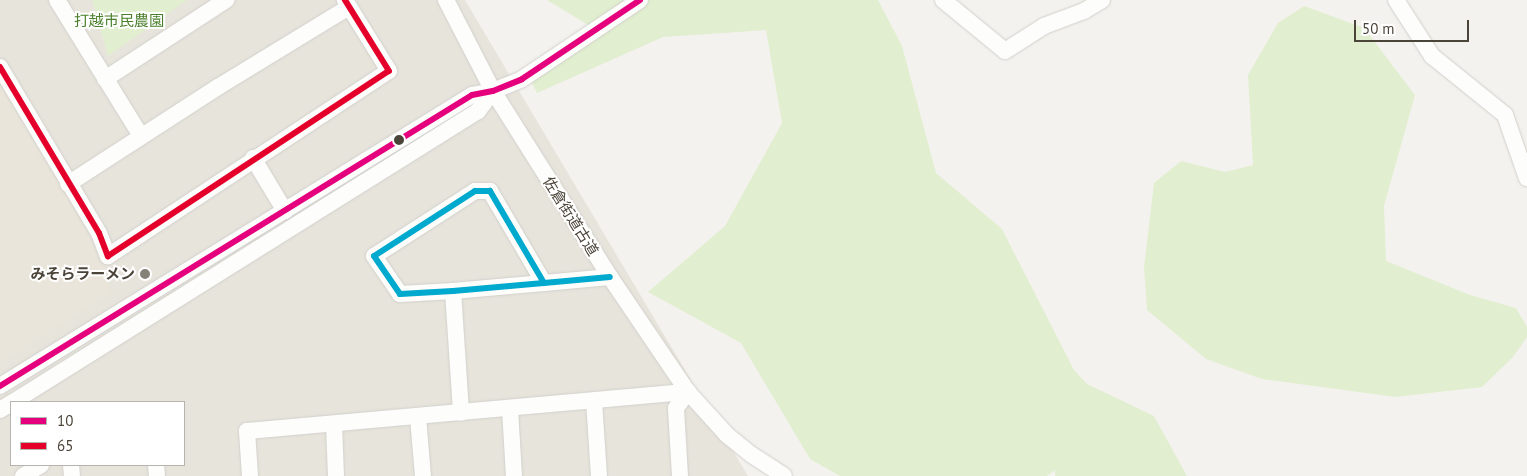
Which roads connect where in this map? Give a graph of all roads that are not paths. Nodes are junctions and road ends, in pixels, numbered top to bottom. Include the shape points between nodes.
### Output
1 (57, 0) edge
2 (226, 0) edge
3 (446, 0) edge
4 (640, 0) edge
5 (943, 0) edge
6 (1102, 0) edge
7 (1396, 0) edge
8 (347, 3) edge
9 (0, 68) edge
10 (105, 79) junction
11 (493, 90) junction
12 (141, 136) junction
13 (253, 158) junction
14 (1527, 178) edge
15 (68, 184) junction
16 (285, 210) junction
17 (610, 277) junction
18 (544, 283) junction
19 (453, 291) junction
20 (0, 386) edge
21 (688, 392) junction
22 (15, 401) edge
23 (594, 401) junction
24 (510, 409) junction
25 (461, 413) junction
26 (418, 417) junction
27 (334, 424) junction
28 (39, 466) edge
29 (23, 476) edge
30 (250, 476) edge
31 (336, 476) edge
32 (423, 476) edge
33 (514, 476) edge
34 (599, 476) edge
35 (680, 476) edge
36 (784, 476) edge

1 - 10 street
2 - 10 street
3 - 11 street, 佐倉街道古道
4 - 11 street via 522,79
5 - 6 street via 1004,51 1044,26 1084,11
7 - 14 street via 1432,56 1505,115
8 - 12 street
8 - 13 street via 390,71
9 - 15 street
10 - 12 street
11 - 16 street via 472,95
11 - 17 street, 佐倉街道古道
11 - 22 street via 478,111
12 - 15 street
13 - 15 street via 108,256 99,233
13 - 16 street
16 - 20 street
17 - 18 street
17 - 21 street, 佐倉街道古道
18 - 19 street
18 - 19 street via 490,191 475,191 374,256 400,294
19 - 25 street
21 - 23 street
21 - 35 street via 676,408
21 - 36 street, 佐倉街道古道 via 727,435
23 - 24 street
23 - 34 street
24 - 25 street
24 - 33 street
25 - 26 street
26 - 27 street
26 - 32 street
27 - 30 street via 247,431
27 - 31 street
28 - 29 street

